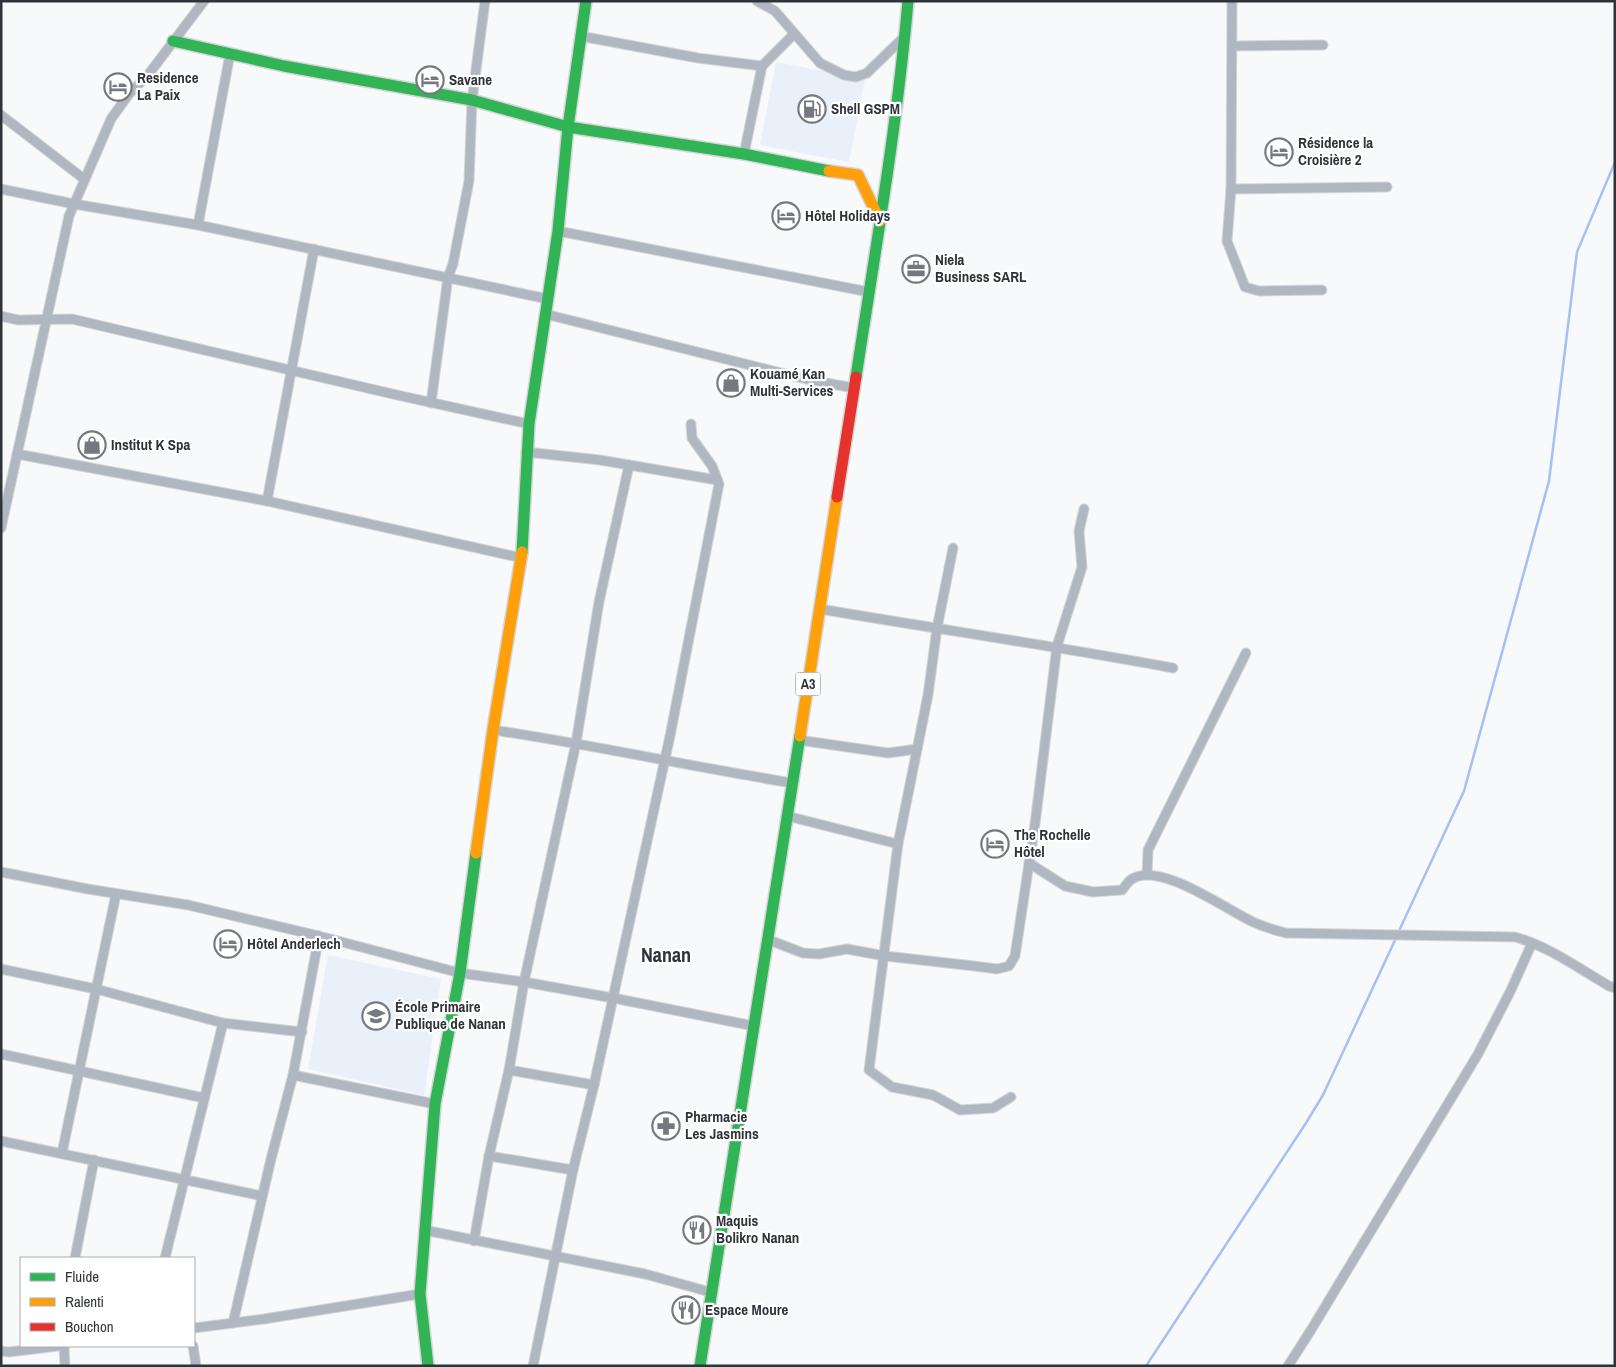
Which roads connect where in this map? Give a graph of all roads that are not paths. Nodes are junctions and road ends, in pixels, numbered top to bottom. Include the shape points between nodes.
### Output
1 (204, 1) edge
2 (485, 1) edge
3 (586, 1) edge
4 (757, 1) edge
5 (908, 1) edge
6 (1232, 1) edge
7 (794, 34) junction
8 (580, 36) junction
9 (905, 36) junction
10 (173, 41) junction
11 (1323, 45) dead end
12 (1233, 46) junction
13 (230, 54) junction
14 (762, 66) junction
15 (472, 100) junction
16 (1, 115) edge
17 (568, 127) junction
18 (744, 154) junction
19 (84, 179) junction
20 (1387, 187) dead end
21 (1, 189) edge
22 (1231, 189) junction
23 (74, 204) junction
24 (880, 221) junction
25 (198, 225) junction
26 (558, 231) junction
27 (314, 249) junction
28 (448, 277) junction
29 (1322, 290) dead end
30 (869, 292) junction
31 (548, 299) junction
32 (545, 314) junction
33 (1, 316) edge
34 (46, 318) junction
35 (292, 371) junction
36 (854, 388) junction
37 (431, 403) junction
38 (529, 424) junction
39 (691, 424) dead end
40 (526, 452) junction
41 (16, 454) junction
42 (629, 465) junction
43 (718, 480) junction
44 (267, 501) junction
45 (1084, 509) dead end
46 (1, 528) edge
47 (954, 548) dead end
48 (522, 558) junction
49 (820, 609) junction
50 (937, 628) junction
51 (1057, 646) junction
52 (1246, 653) dead end
53 (1172, 668) dead end
54 (493, 730) junction
55 (799, 740) junction
56 (576, 743) junction
57 (917, 749) junction
58 (664, 761) junction
59 (794, 783) junction
60 (787, 816) junction
61 (898, 844) junction
62 (1029, 863) junction
63 (1, 872) edge
64 (1147, 875) junction
65 (116, 894) junction
66 (319, 936) junction
67 (768, 940) junction
68 (1532, 943) junction
69 (885, 956) junction
70 (1, 969) edge
71 (460, 973) junction
72 (524, 982) junction
73 (1615, 988) edge
74 (96, 989) junction
75 (613, 998) junction
76 (223, 1023) junction
77 (754, 1026) junction
78 (302, 1032) junction
79 (1, 1054) edge
80 (79, 1070) junction
81 (509, 1070) junction
82 (293, 1075) junction
83 (594, 1085) junction
84 (1011, 1097) dead end
85 (204, 1098) junction
86 (435, 1104) junction
87 (1, 1140) edge
88 (62, 1153) junction
89 (489, 1156) junction
90 (94, 1160) junction
91 (574, 1170) junction
92 (184, 1179) junction
93 (262, 1196) junction
94 (424, 1230) junction
95 (474, 1241) junction
96 (557, 1256) junction
97 (75, 1257) edge
98 (165, 1257) edge
99 (710, 1292) junction
100 (420, 1294) junction
101 (234, 1323) junction
102 (195, 1328) edge
103 (50, 1347) edge
104 (64, 1347) edge
105 (193, 1347) edge
106 (1, 1351) edge
107 (65, 1366) edge
108 (196, 1366) edge
109 (428, 1366) edge
110 (533, 1366) edge
111 (700, 1366) edge
112 (1288, 1366) edge

1 - 10 street
2 - 15 street
3 - 8 main road
4 - 7 street via 775,11
5 - 9 main road, A3
6 - 12 street
7 - 9 street via 820,63 844,76 856,77 867,73
7 - 14 street
8 - 14 street via 698,58
8 - 17 main road
9 - 24 main road, A3
10 - 13 main road
10 - 19 street via 111,119
11 - 12 street
12 - 22 street
13 - 15 main road
13 - 25 street
14 - 18 street
15 - 17 main road
15 - 28 street via 469,181
16 - 19 street
17 - 18 main road
17 - 26 main road
18 - 24 main road via 858,175
19 - 23 street
20 - 22 street
21 - 23 street
22 - 29 street via 1227,241 1245,286 1259,291
23 - 25 street
23 - 34 street
24 - 30 main road, A3
25 - 27 street
26 - 30 street
26 - 31 main road
27 - 28 street
27 - 35 street
28 - 31 street
28 - 37 street
30 - 36 main road, A3
31 - 32 main road
32 - 36 street
32 - 38 main road
33 - 34 street via 18,320
34 - 35 street via 72,318
34 - 41 street
35 - 37 street
35 - 44 street
36 - 49 main road, A3
37 - 38 street
38 - 40 main road
39 - 43 street via 692,438
40 - 42 street
40 - 48 main road
41 - 44 street
41 - 46 street
42 - 43 street
42 - 56 street via 599,602
43 - 58 street via 689,645
44 - 48 street
45 - 51 street via 1079,531 1082,567
47 - 50 street
48 - 54 main road
49 - 50 street
49 - 55 main road, A3
50 - 51 street
50 - 57 street
51 - 53 street
51 - 62 street
52 - 64 street via 1148,850
54 - 56 street
54 - 71 main road
55 - 57 street via 888,753
55 - 59 main road, A3
56 - 58 street
56 - 72 street
57 - 61 street
58 - 59 street
58 - 75 street
59 - 60 main road, A3
60 - 61 street
60 - 67 main road, A3
61 - 69 street
62 - 64 street via 1065,886 1093,892 1122,890 1133,878
62 - 69 street via 1015,956 1008,966 997,969
63 - 65 street
64 - 68 street via 1169,878 1186,885 1252,921 1286,933 1504,936
65 - 66 street via 188,905
65 - 74 street
66 - 71 street
66 - 78 street
67 - 69 street via 803,953 847,949
67 - 77 main road, A3
68 - 73 street
68 - 112 street via 1478,1054
69 - 84 street via 869,1070 892,1088 933,1095 960,1110 994,1108
70 - 74 street
71 - 72 street
71 - 86 main road
72 - 75 street
72 - 81 street
74 - 76 street
74 - 80 street
75 - 77 street
75 - 83 street
76 - 78 street
76 - 85 street
77 - 99 main road, A3
78 - 82 street
79 - 80 street
80 - 85 street
80 - 88 street
81 - 83 street
81 - 89 street
82 - 86 street
82 - 93 street
83 - 91 street
85 - 92 street
86 - 94 main road
87 - 88 street
88 - 90 street
89 - 91 street
89 - 95 street
90 - 92 street
90 - 97 street
91 - 96 street
92 - 93 street
92 - 98 street
93 - 101 street
94 - 95 street
94 - 100 main road
95 - 96 street
96 - 99 street via 645,1274
96 - 110 street
99 - 111 main road, A3
100 - 101 street
100 - 109 main road
101 - 102 street
103 - 106 street
104 - 107 street
105 - 108 street

